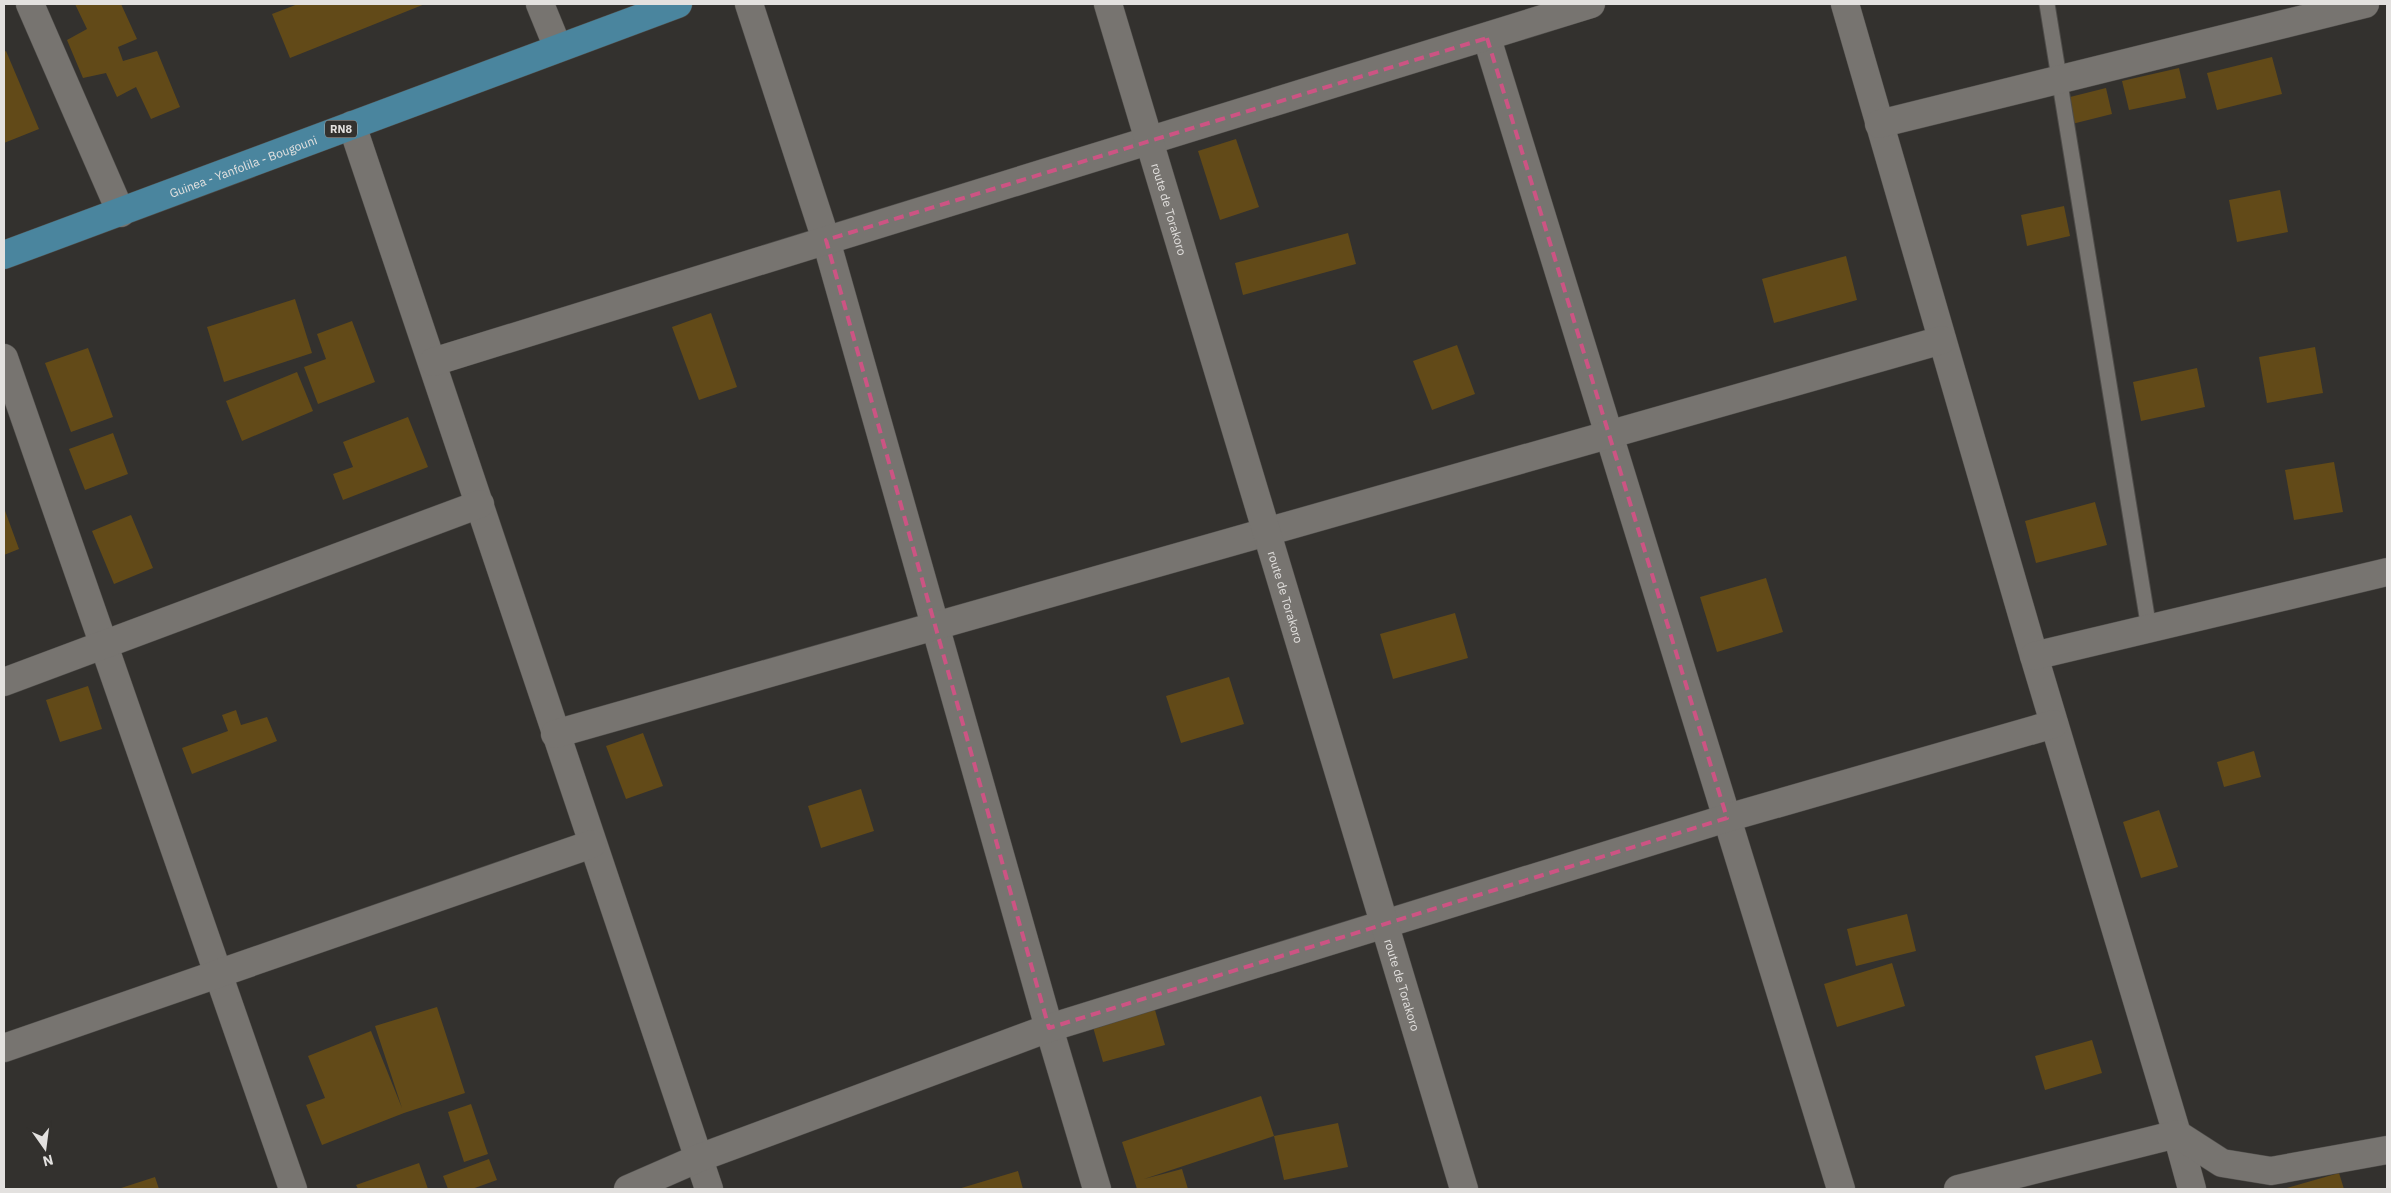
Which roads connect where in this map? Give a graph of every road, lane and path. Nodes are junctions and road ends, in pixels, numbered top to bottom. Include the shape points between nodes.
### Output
1 (30, 4) edge
2 (540, 4) edge
3 (678, 4) edge
4 (749, 4) edge
5 (1108, 4) edge
6 (1591, 4) edge
7 (1845, 4) edge
8 (2047, 4) edge
9 (2365, 4) edge
10 (1487, 38) junction
11 (558, 48) junction
12 (2060, 79) junction
13 (352, 124) junction
14 (1879, 124) junction
15 (1148, 139) junction
16 (122, 212) junction
17 (826, 240) junction
18 (4, 255) edge
19 (1942, 340) junction
20 (4, 358) edge
21 (433, 362) junction
22 (1610, 434) junction
23 (480, 504) junction
24 (1266, 532) junction
25 (2387, 572) edge
26 (935, 626) junction
27 (2149, 629) junction
28 (104, 643) junction
29 (2034, 656) junction
30 (4, 682) edge
31 (2054, 724) junction
32 (555, 734) junction
33 (1727, 818) junction
34 (592, 844) junction
35 (1384, 925) junction
36 (217, 974) junction
37 (1048, 1028) junction
38 (4, 1048) edge
39 (2177, 1134) junction
40 (2387, 1150) edge
41 (699, 1158) junction
42 (293, 1189) edge
43 (628, 1189) edge
44 (709, 1189) edge
45 (1097, 1189) edge
46 (1464, 1189) edge
47 (1841, 1189) edge
48 (1958, 1189) edge
49 (2192, 1189) edge

1 - 16 street
2 - 11 street
3 - 11 main road, Guinea - Yanfolila - Bougouni / RN8
4 - 17 street
5 - 15 street, route de Torakoro
6 - 10 street
7 - 14 street
8 - 12 lane
9 - 12 street
10 - 15 street
10 - 22 street
11 - 13 main road, Guinea - Yanfolila - Bougouni / RN8
12 - 14 street
12 - 27 lane
13 - 16 main road, Guinea - Yanfolila - Bougouni / RN8
13 - 21 street
14 - 19 street
15 - 17 street
15 - 24 street, route de Torakoro
16 - 18 main road, Guinea - Yanfolila - Bougouni / RN8
17 - 21 street
17 - 26 street
19 - 22 street
19 - 29 street
20 - 28 street
21 - 23 street
22 - 24 street
22 - 33 street
23 - 28 street
23 - 32 street
24 - 26 street
24 - 35 street, route de Torakoro
25 - 27 street
26 - 32 street
26 - 37 street
27 - 29 street
28 - 30 street
28 - 36 street
29 - 31 street
31 - 33 street
31 - 39 street
32 - 34 street
33 - 35 street
33 - 47 street
34 - 36 street
34 - 41 street
35 - 37 street
35 - 46 street, route de Torakoro
36 - 38 street
36 - 42 street
37 - 41 street
37 - 45 street
39 - 40 street via 2222,1163 2271,1171
39 - 48 street
39 - 49 street
41 - 43 street
41 - 44 street

